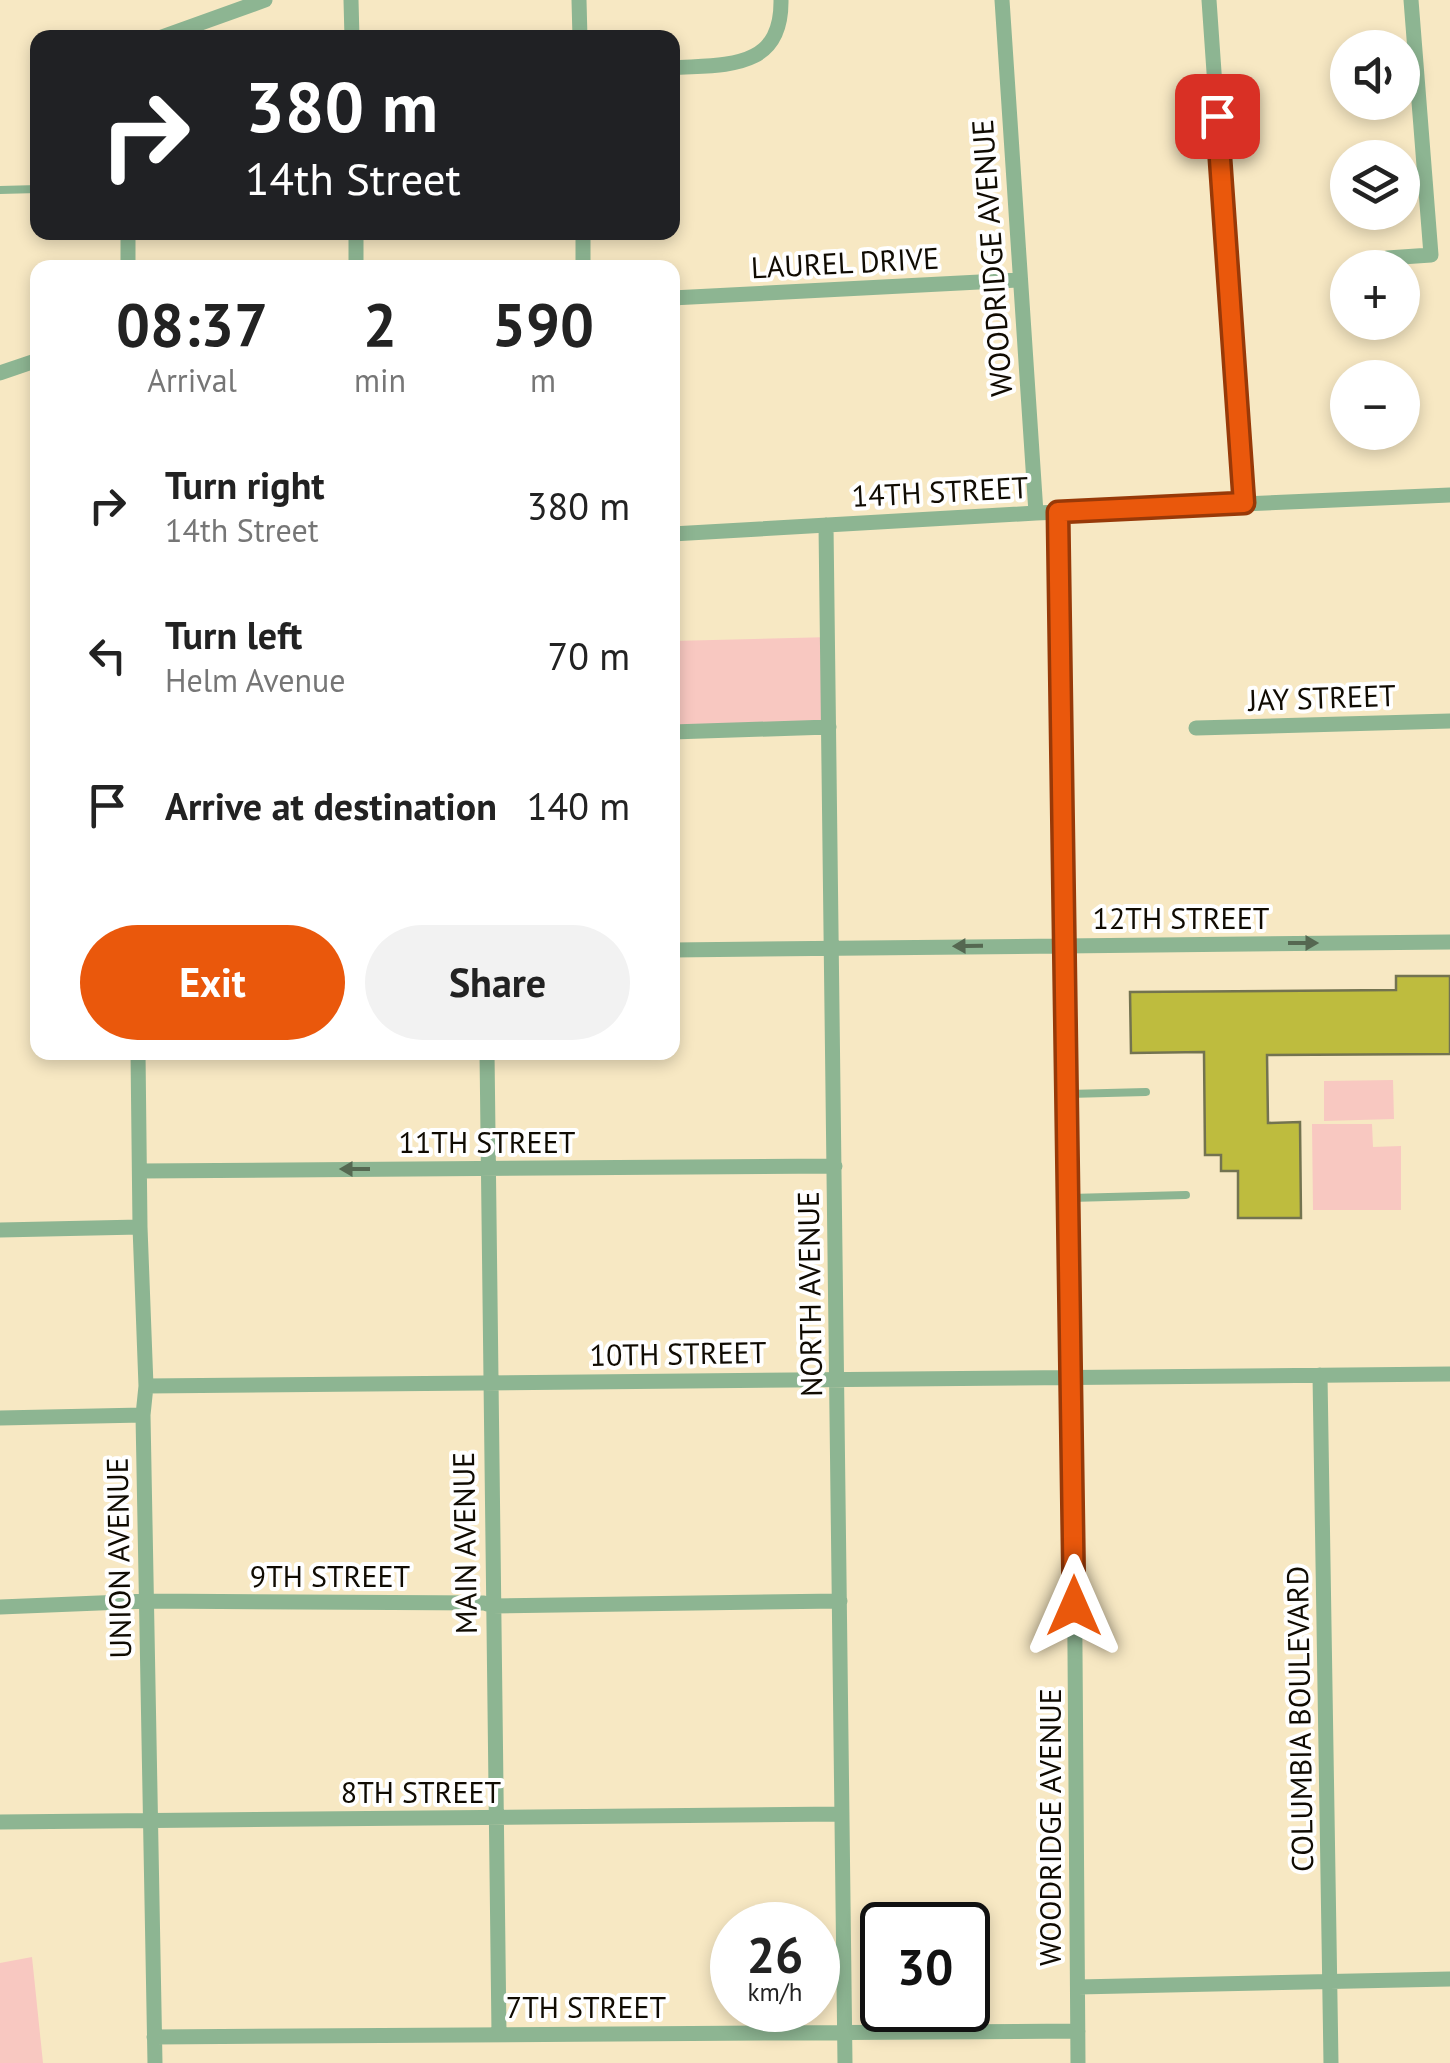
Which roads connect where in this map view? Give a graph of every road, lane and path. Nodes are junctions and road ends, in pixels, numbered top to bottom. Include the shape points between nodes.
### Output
1 (265, 0) edge
2 (352, 0) edge
3 (579, 0) edge
4 (781, 0) edge
5 (1002, 0) edge
6 (1209, 0) edge
7 (1411, 0) edge
8 (181, 30) edge
9 (352, 30) edge
10 (580, 30) edge
11 (680, 68) edge
12 (30, 189) edge
13 (0, 190) edge
14 (1420, 255) edge
15 (1020, 280) junction
16 (680, 298) edge
17 (30, 363) edge
18 (0, 373) edge
19 (1450, 494) edge
20 (1244, 503) junction
21 (1036, 512) junction
22 (1058, 512) junction
23 (826, 525) junction
24 (680, 534) edge
25 (1450, 721) edge
26 (829, 726) junction
27 (1196, 728) dead end
28 (680, 732) edge
29 (1450, 942) edge
30 (1065, 946) junction
31 (832, 948) junction
32 (680, 950) edge
33 (138, 1060) edge
34 (487, 1060) edge
35 (1146, 1092) dead end
36 (1068, 1094) junction
37 (835, 1166) junction
38 (488, 1168) junction
39 (140, 1170) junction
40 (1186, 1194) dead end
41 (1070, 1198) junction
42 (140, 1227) junction
43 (0, 1230) edge
44 (1450, 1374) edge
45 (1320, 1375) junction
46 (1073, 1377) junction
47 (838, 1380) junction
48 (490, 1382) junction
49 (146, 1386) junction
50 (143, 1415) junction
51 (0, 1418) edge
52 (840, 1601) junction
53 (148, 1602) junction
54 (493, 1606) junction
55 (0, 1607) edge
56 (841, 1814) junction
57 (149, 1818) junction
58 (496, 1819) junction
59 (0, 1822) edge
60 (1450, 1978) edge
61 (1331, 1980) junction
62 (1078, 1987) junction
63 (1078, 2030) junction
64 (845, 2033) junction
65 (499, 2034) junction
66 (154, 2037) junction
67 (154, 2063) edge
68 (845, 2063) edge
69 (1078, 2063) edge
70 (1331, 2063) edge

1 - 8 street
2 - 9 street
3 - 10 street
4 - 11 street via 775,36 751,59
5 - 15 street, WOODRIDGE AVENUE
6 - 20 street
7 - 14 street via 1431,254
12 - 13 lane
15 - 16 street, LAUREL DRIVE
15 - 21 street, WOODRIDGE AVENUE
17 - 18 street
19 - 20 street, 14TH STREET
20 - 22 street, 14TH STREET
21 - 22 street, 14TH STREET
21 - 23 street, 14TH STREET
22 - 30 street, WOODRIDGE AVENUE
23 - 24 street, 14TH STREET
23 - 26 street, NORTH AVENUE
25 - 27 street, JAY STREET
26 - 28 street
26 - 31 street, NORTH AVENUE
30 -> 29 street, 12TH STREET
30 -> 31 street, 12TH STREET
30 - 36 street, WOODRIDGE AVENUE
31 - 32 street, 12TH STREET
31 - 37 street, NORTH AVENUE
33 - 39 street, UNION AVENUE
34 - 38 street, MAIN AVENUE
35 - 36 lane
36 - 41 street, WOODRIDGE AVENUE
37 - 38 street, 11TH STREET
37 - 47 street, NORTH AVENUE
38 -> 39 street, 11TH STREET
38 - 48 street, MAIN AVENUE
39 - 42 street, UNION AVENUE
40 - 41 lane
41 - 46 street, WOODRIDGE AVENUE
42 - 43 street
42 - 49 street, UNION AVENUE
44 - 45 street, 10TH STREET
45 - 46 street, 10TH STREET
45 - 61 street, COLUMBIA BOULEVARD
46 - 47 street, 10TH STREET
46 - 62 street, WOODRIDGE AVENUE
47 - 48 street, 10TH STREET
47 - 52 street, NORTH AVENUE
48 - 49 street, 10TH STREET
48 - 54 street, MAIN AVENUE
49 - 50 street, UNION AVENUE
50 - 51 street
50 - 53 street, UNION AVENUE
52 - 54 street, 9TH STREET
52 - 56 street, NORTH AVENUE
53 - 54 street, 9TH STREET
53 - 55 street, 9TH STREET
53 - 57 street, UNION AVENUE
54 - 58 street, MAIN AVENUE
56 - 58 street, 8TH STREET
56 - 64 street, NORTH AVENUE
57 - 58 street, 8TH STREET
57 - 59 street, 8TH STREET
57 - 66 street, UNION AVENUE
58 - 65 street, MAIN AVENUE
60 - 61 street
61 - 62 street
61 - 70 street, COLUMBIA BOULEVARD
62 - 63 street, WOODRIDGE AVENUE
63 - 64 street, 7TH STREET
63 - 69 street, WOODRIDGE AVENUE
64 - 65 street, 7TH STREET
64 - 68 street, NORTH AVENUE
65 - 66 street, 7TH STREET
66 - 67 street, UNION AVENUE

